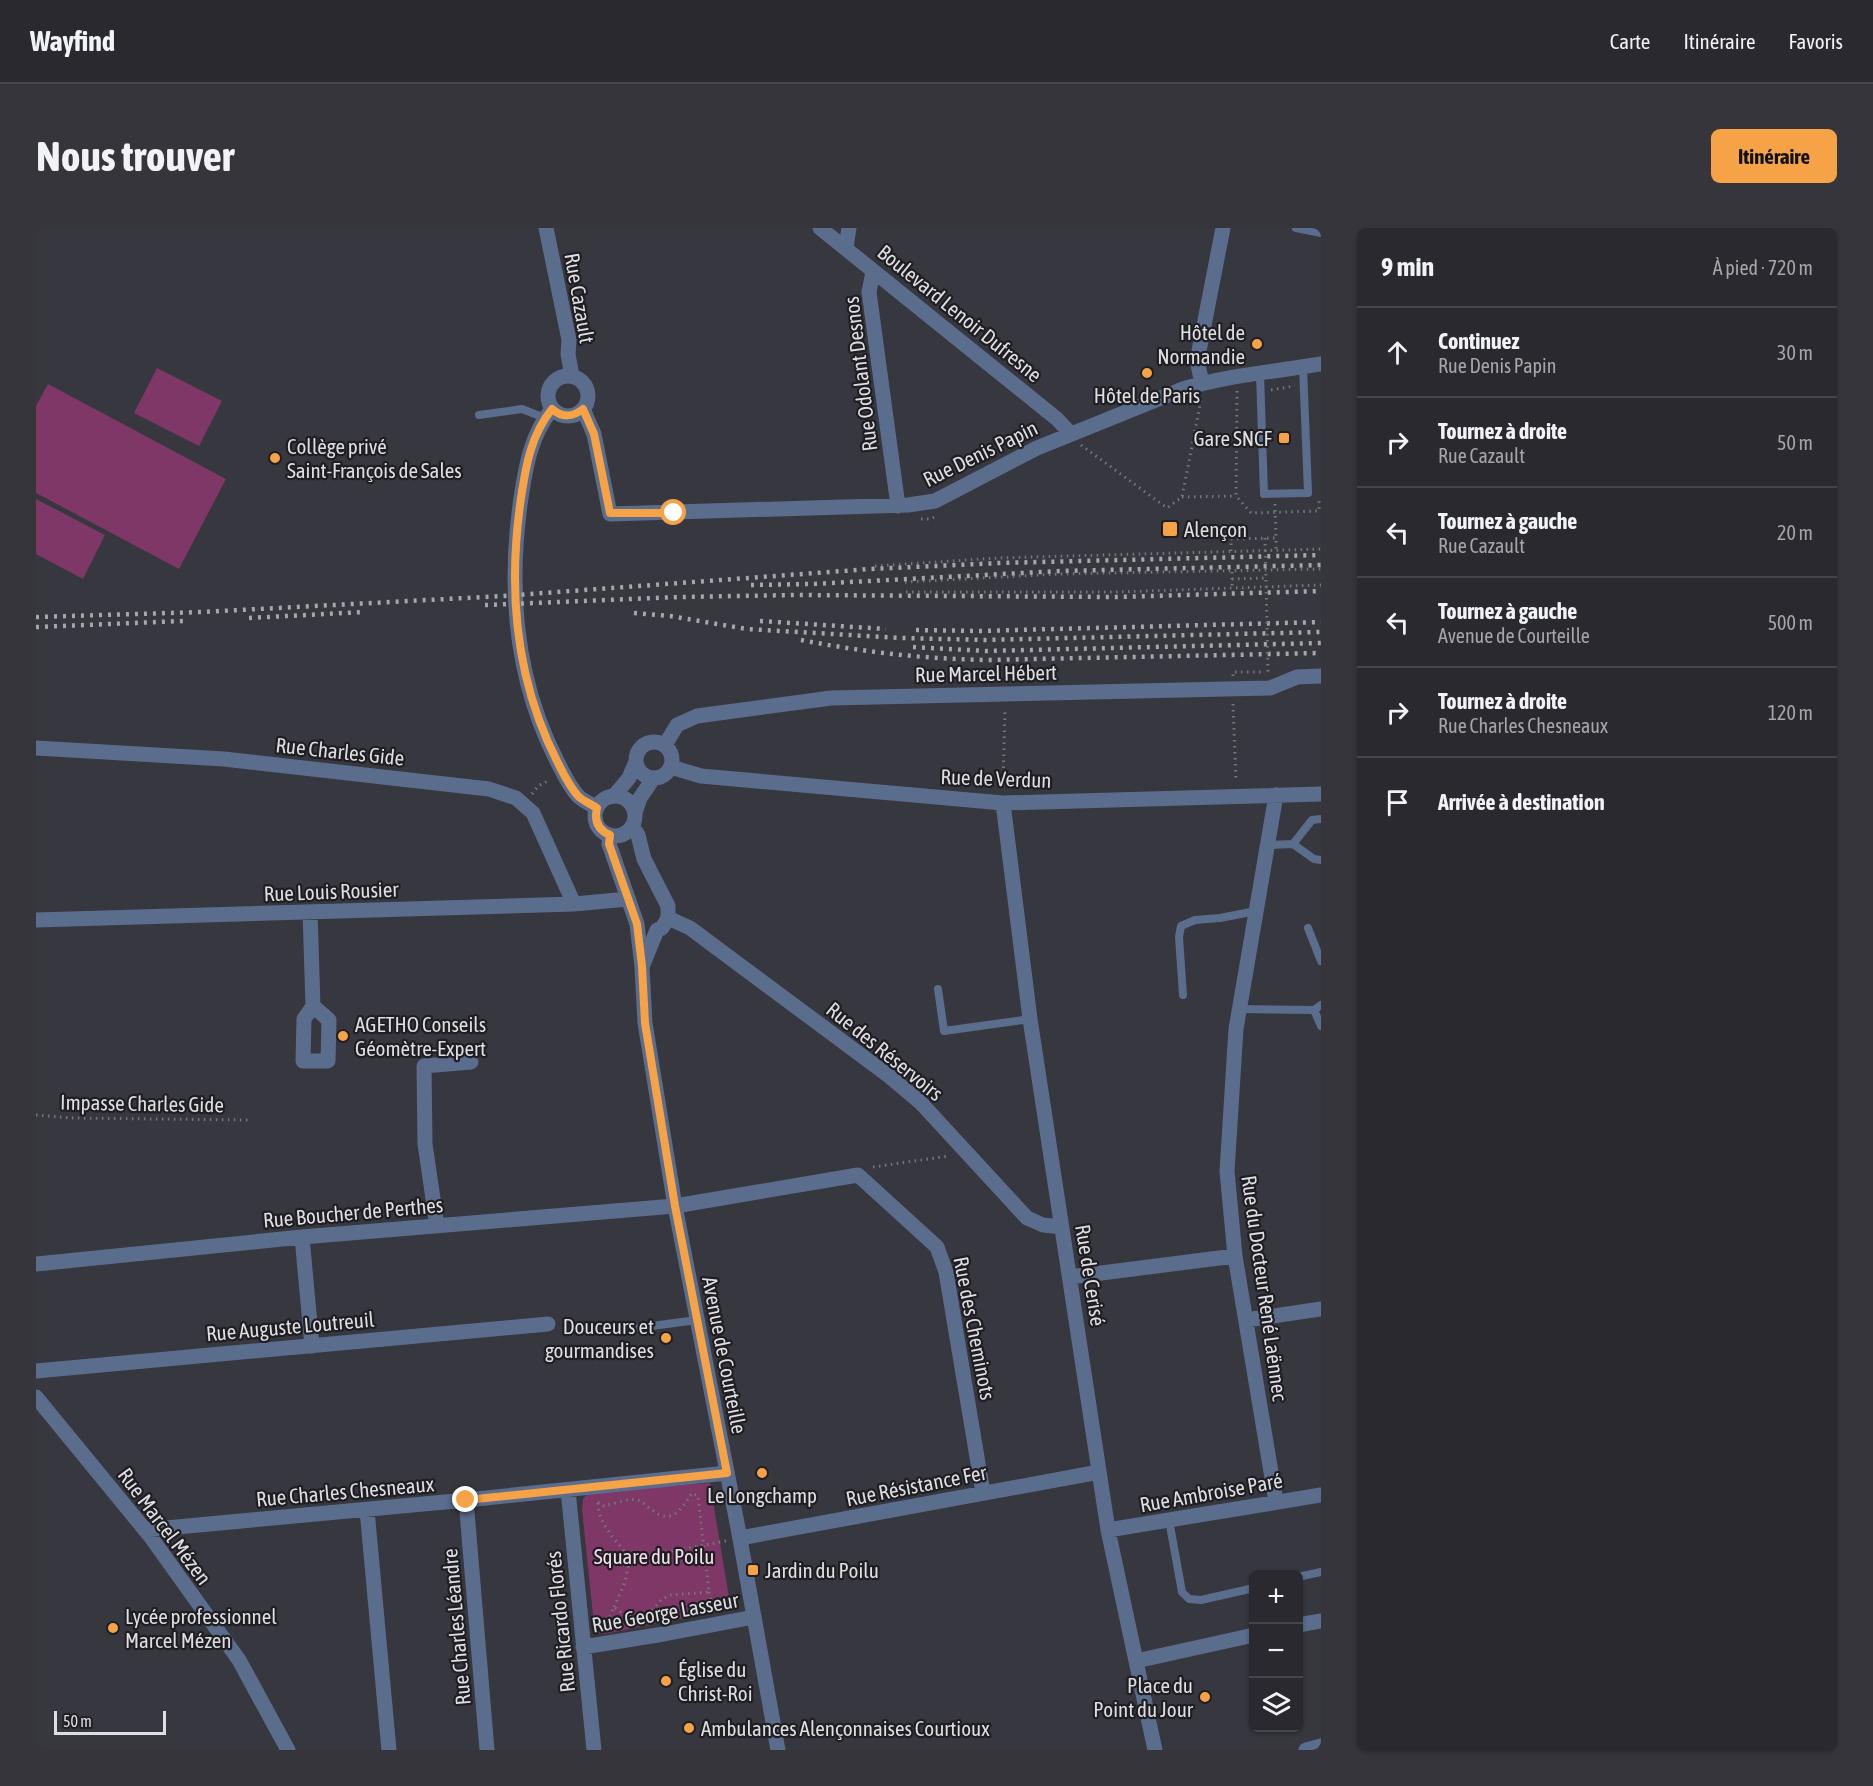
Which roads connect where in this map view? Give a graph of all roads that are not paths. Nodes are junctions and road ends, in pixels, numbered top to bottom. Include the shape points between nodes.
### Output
1 (546, 228) edge
2 (820, 228) edge
3 (849, 228) edge
4 (1223, 228) edge
5 (1296, 228) edge
6 (1321, 233) edge
7 (846, 248) junction
8 (873, 272) junction
9 (1321, 364) edge
10 (1303, 367) junction
11 (1260, 374) junction
12 (572, 376) junction
13 (1202, 383) junction
14 (583, 409) junction
15 (548, 413) junction
16 (479, 415) dead end
17 (1071, 434) junction
18 (898, 506) junction
19 (610, 513) joint
20 (1321, 676) edge
21 (665, 745) junction
22 (36, 748) edge
23 (635, 764) junction
24 (670, 767) junction
25 (653, 778) junction
26 (1321, 794) edge
27 (1276, 795) junction
28 (614, 796) junction
29 (1003, 803) junction
30 (597, 808) junction
31 (1321, 819) edge
32 (633, 820) junction
33 (610, 835) junction
34 (1293, 844) junction
35 (1267, 845) junction
36 (1321, 861) edge
37 (628, 899) junction
38 (574, 904) junction
39 (1256, 911) junction
40 (310, 912) junction
41 (668, 918) junction
42 (36, 920) edge
43 (637, 924) junction
44 (1308, 928) dead end
45 (657, 930) junction
46 (1321, 961) edge
47 (642, 966) junction
48 (938, 989) dead end
49 (1183, 995) dead end
50 (313, 1006) dead end
51 (1318, 1008) edge
52 (1239, 1009) junction
53 (1030, 1019) junction
54 (1321, 1026) edge
55 (471, 1062) dead end
56 (675, 1206) junction
57 (437, 1226) junction
58 (1062, 1227) junction
59 (302, 1237) junction
60 (1235, 1256) junction
61 (36, 1264) edge
62 (1070, 1277) junction
63 (1321, 1309) edge
64 (697, 1320) junction
65 (1246, 1320) junction
66 (548, 1324) dead end
67 (629, 1329) dead end
68 (312, 1346) junction
69 (36, 1371) edge
70 (36, 1397) edge
71 (1099, 1472) junction
72 (727, 1473) junction
73 (568, 1490) junction
74 (983, 1493) junction
75 (1321, 1495) edge
76 (466, 1500) junction
77 (1276, 1502) junction
78 (367, 1510) junction
79 (1169, 1520) junction
80 (145, 1530) junction
81 (1108, 1530) junction
82 (740, 1538) junction
83 (1321, 1572) edge
84 (1303, 1576) edge
85 (1249, 1589) edge
86 (754, 1617) junction
87 (1321, 1621) edge
88 (1303, 1624) edge
89 (1249, 1636) edge
90 (590, 1646) junction
91 (1136, 1661) junction
92 (1321, 1746) edge
93 (288, 1750) edge
94 (389, 1750) edge
95 (487, 1750) edge
96 (594, 1750) edge
97 (778, 1750) edge
98 (1155, 1750) edge
99 (1306, 1750) edge

1 - 12 street, Rue Cazault via 569,340
2 - 7 street, Boulevard Lenoir Dufresne
3 - 7 street
4 - 13 street via 1198,356
5 - 6 lane
7 - 8 street, Boulevard Lenoir Dufresne
8 - 17 street, Boulevard Lenoir Dufresne via 1057,418
8 - 18 street, Rue Odolant Desnos via 868,292
9 - 10 street, Rue Denis Papin
10 - 11 street, Rue Denis Papin
10 - 11 lane via 1308,493 1264,494
11 - 13 street, Rue Denis Papin
12 - 14 street, Rue Cazault via 588,392
12 - 15 street, Rue Cazault via 560,378 551,386
13 - 17 street, Rue Denis Papin
14 - 15 street via 564,416
14 - 19 street, Rue Cazault via 594,434
15 - 16 lane via 522,409
15 - 30 street via 529,456 518,520 517,628 528,686 552,752 579,797
17 - 18 street, Rue Denis Papin via 935,501
18 - 19 street, Rue Denis Papin
20 - 21 street, Rue Marcel Hébert via 1297,677 1270,688 831,698 697,716 677,725
21 - 23 street via 654,741 643,745 636,753
21 - 24 street via 672,755
22 - 38 street, Rue Charles Gide via 224,759 489,789 516,798 532,813
23 - 25 street via 644,776
23 - 28 street
24 - 25 street via 663,776
24 - 29 street, Rue de Verdun via 701,776
25 - 32 street via 640,798
26 - 27 street, Rue de Verdun
27 - 29 street, Rue de Verdun
27 - 35 street, Rue du Docteur René Laënnec
28 - 30 street
28 - 32 street via 632,806
29 - 53 street, Rue de Cerisé
30 - 33 street, Avenue de Courteille via 598,826
31 - 34 lane via 1312,820
32 - 33 street via 625,833
32 - 41 street via 648,868 668,906
33 - 37 street, Avenue de Courteille via 609,844
34 - 35 lane
34 - 36 lane
35 - 39 street, Rue du Docteur René Laënnec
37 - 38 street, Rue Louis Rousier
37 - 43 street, Avenue de Courteille
38 - 40 street, Rue Louis Rousier
39 - 49 lane via 1195,920 1181,926
39 - 52 street, Rue du Docteur René Laënnec
40 - 42 street, Rue Louis Rousier
40 - 50 street
41 - 45 street, Avenue de Courteille
41 - 58 street, Rue des Réservoirs via 690,928 889,1076 921,1103 1027,1218
43 - 45 street
43 - 47 street, Avenue de Courteille
44 - 46 lane
45 - 47 street, Avenue de Courteille
47 - 56 street, Avenue de Courteille via 645,1023
48 - 53 lane via 944,1031
51 - 52 lane
51 - 54 lane
52 - 60 street, Rue du Docteur René Laënnec via 1227,1171
53 - 58 street, Rue de Cerisé
55 - 57 street via 424,1066 425,1144
56 - 57 street, Rue Boucher de Perthes
56 - 64 street, Avenue de Courteille
56 - 74 street, Rue des Cheminots via 858,1175 937,1247 946,1272
57 - 59 street, Rue Boucher de Perthes
58 - 62 street, Rue de Cerisé
59 - 61 street, Rue Boucher de Perthes
59 - 68 street
60 - 62 street
60 - 65 street, Rue du Docteur René Laënnec
62 - 71 street, Rue de Cerisé
63 - 65 street
64 - 67 lane
64 - 72 street, Avenue de Courteille
65 - 77 street, Rue du Docteur René Laënnec
66 - 68 street, Rue Auguste Loutreuil
68 - 69 street, Rue Auguste Loutreuil
70 - 80 street, Rue Marcel Mézen
71 - 74 street, Rue Résistance Fer
71 - 81 street, Rue de Cerisé
72 - 73 street, Rue Charles Chesneaux via 597,1495
72 - 82 street, Avenue de Courteille
73 - 76 street, Rue Charles Chesneaux
73 - 90 street, Rue Ricardo Florés
74 - 82 street, Rue Résistance Fer
75 - 77 street, Rue Ambroise Paré
76 - 78 street, Rue Charles Chesneaux
76 - 95 street, Rue Charles Léandre
77 - 79 street, Rue Ambroise Paré
78 - 80 street, Rue Charles Chesneaux
78 - 94 street
79 - 81 street, Rue Ambroise Paré
79 - 85 lane via 1182,1592 1189,1599
80 - 93 street, Rue Marcel Mézen via 239,1660
81 - 91 street, Rue de Cerisé
82 - 86 street, Avenue de Courteille
83 - 84 lane
86 - 90 street, Rue George Lasseur
86 - 97 street, Avenue de Courteille
87 - 88 street
89 - 91 street
90 - 96 street, Rue Ricardo Florés
91 - 98 street, Rue de Cerisé
92 - 99 street

